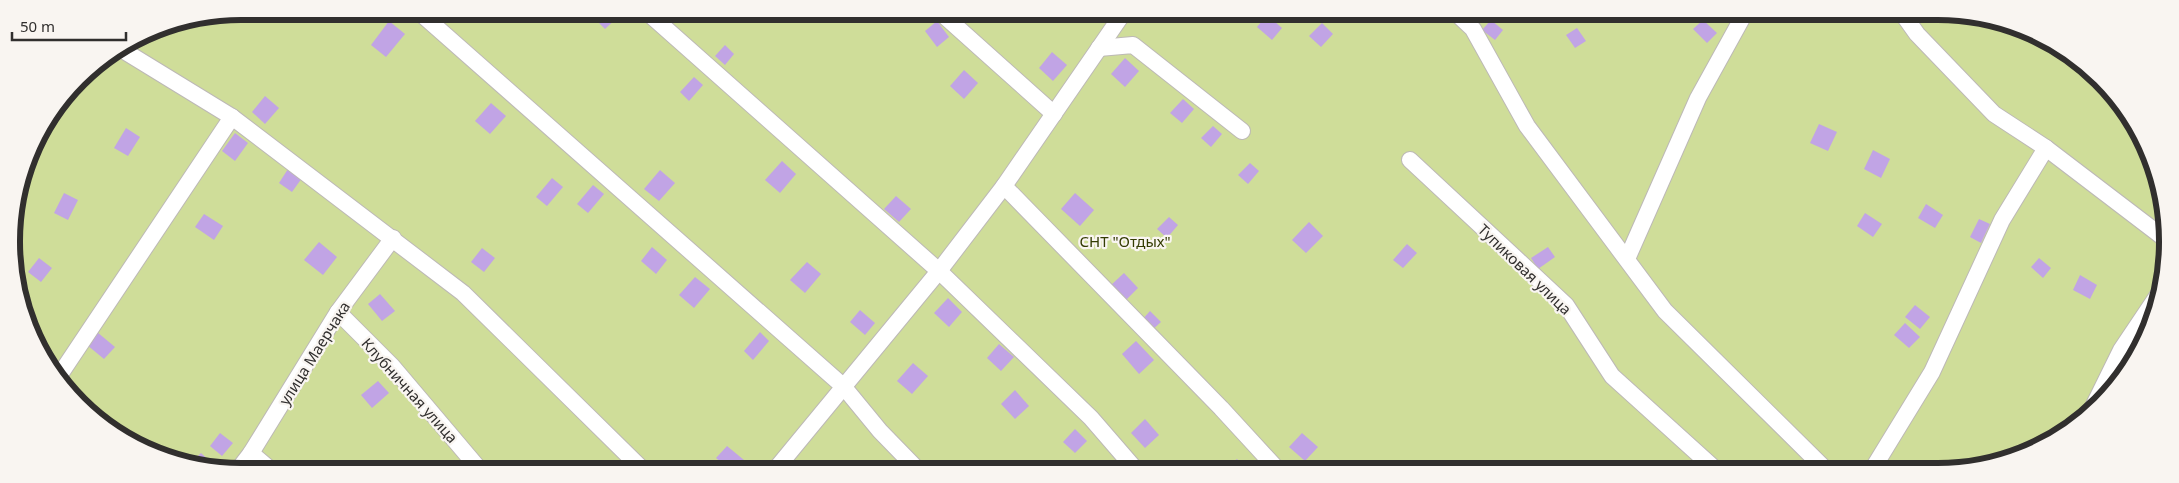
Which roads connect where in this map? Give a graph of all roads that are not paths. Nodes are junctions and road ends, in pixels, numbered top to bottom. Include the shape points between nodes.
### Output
1 (427, 20) edge
2 (657, 20) edge
3 (949, 20) edge
4 (1118, 20) edge
5 (1463, 20) edge
6 (1740, 20) edge
7 (1907, 20) edge
8 (1099, 48) junction
9 (127, 52) edge
10 (1054, 114) junction
11 (232, 117) junction
12 (1242, 131) dead end
13 (2046, 148) junction
14 (1410, 160) dead end
15 (1004, 186) junction
16 (2159, 234) edge
17 (393, 238) junction
18 (1627, 259) junction
19 (939, 270) junction
20 (2148, 310) edge
21 (338, 312) junction
22 (63, 372) edge
23 (843, 386) junction
24 (2101, 391) edge
25 (251, 453) junction
26 (243, 463) edge
27 (262, 463) edge
28 (474, 463) edge
29 (635, 463) edge
30 (781, 463) edge
31 (911, 463) edge
32 (1130, 463) edge
33 (1272, 463) edge
34 (1708, 463) edge
35 (1819, 463) edge
36 (1876, 463) edge

1 - 23 street
2 - 19 street
3 - 10 street
4 - 8 street
5 - 18 street via 1473,30 1527,126
6 - 18 street via 1698,98
7 - 13 street via 1994,114
8 - 10 street
8 - 12 street via 1133,45
9 - 11 street
10 - 15 street
11 - 17 street
11 - 22 street
13 - 16 street
13 - 36 street via 2002,220 1932,372
14 - 34 street, Тупиковая улица via 1566,305 1612,376
15 - 19 street
15 - 33 street
17 - 21 street, улица Маерчака
17 - 29 street via 463,293
18 - 35 street via 1665,311
19 - 23 street
19 - 32 street via 1091,418
20 - 24 street via 2121,350
21 - 25 street, улица Маерчака
21 - 28 street, Клубничная улица via 392,366
23 - 30 street
23 - 31 street
25 - 26 street, улица Маерчака
25 - 27 street

